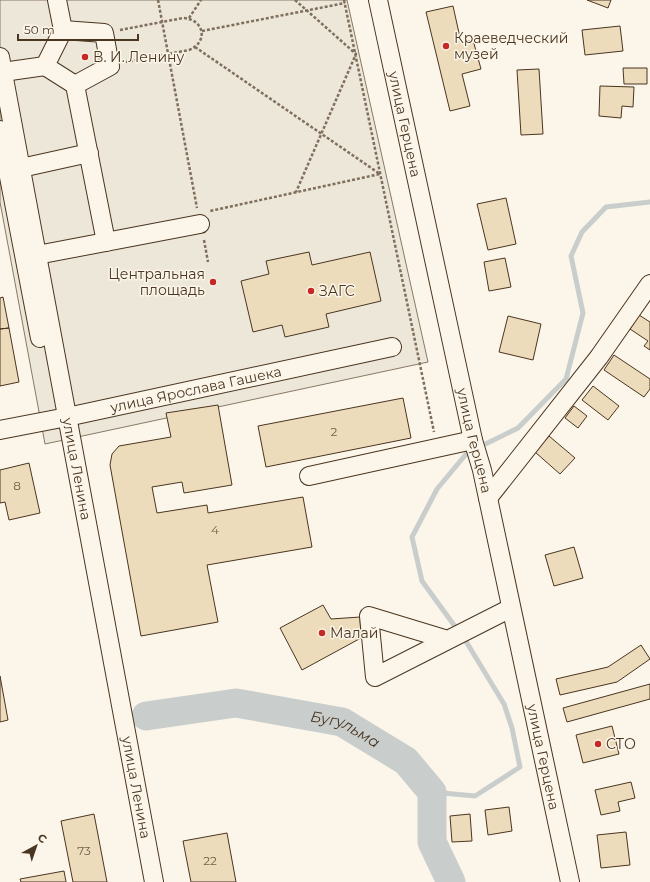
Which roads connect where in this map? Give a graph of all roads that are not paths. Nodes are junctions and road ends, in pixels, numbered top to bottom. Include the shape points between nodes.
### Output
1 (57, 0) edge
2 (378, 0) edge
3 (63, 30) junction
4 (1, 64) edge
5 (45, 66) junction
6 (75, 85) junction
7 (0, 130) edge
8 (88, 153) junction
9 (21, 168) junction
10 (200, 219) road end
11 (106, 242) junction
12 (37, 255) junction
13 (650, 284) edge
14 (392, 347) dead end
15 (61, 418) junction
16 (0, 430) edge
17 (473, 440) junction
18 (309, 476) dead end
19 (488, 498) junction
20 (511, 608) junction
21 (448, 640) dead end
22 (154, 882) edge
23 (570, 882) edge

1 - 3 street
2 - 17 street, улица Герцена
3 - 5 street
3 - 6 street via 104,33 110,66
4 - 5 street
4 - 9 street, улица Ленина
5 - 6 street
6 - 8 street
7 - 15 street
8 - 9 street
8 - 11 street
9 - 12 street, улица Ленина
10 - 11 street
11 - 12 street
12 - 15 street, улица Ленина
13 - 19 street via 599,357
14 - 15 street, улица Ярослава Гашека
15 - 16 street, улица Ярослава Гашека
15 - 22 street, улица Ленина
17 - 18 street
17 - 19 street, улица Герцена
19 - 20 street, улица Герцена
20 - 21 street
20 - 23 street, улица Герцена

